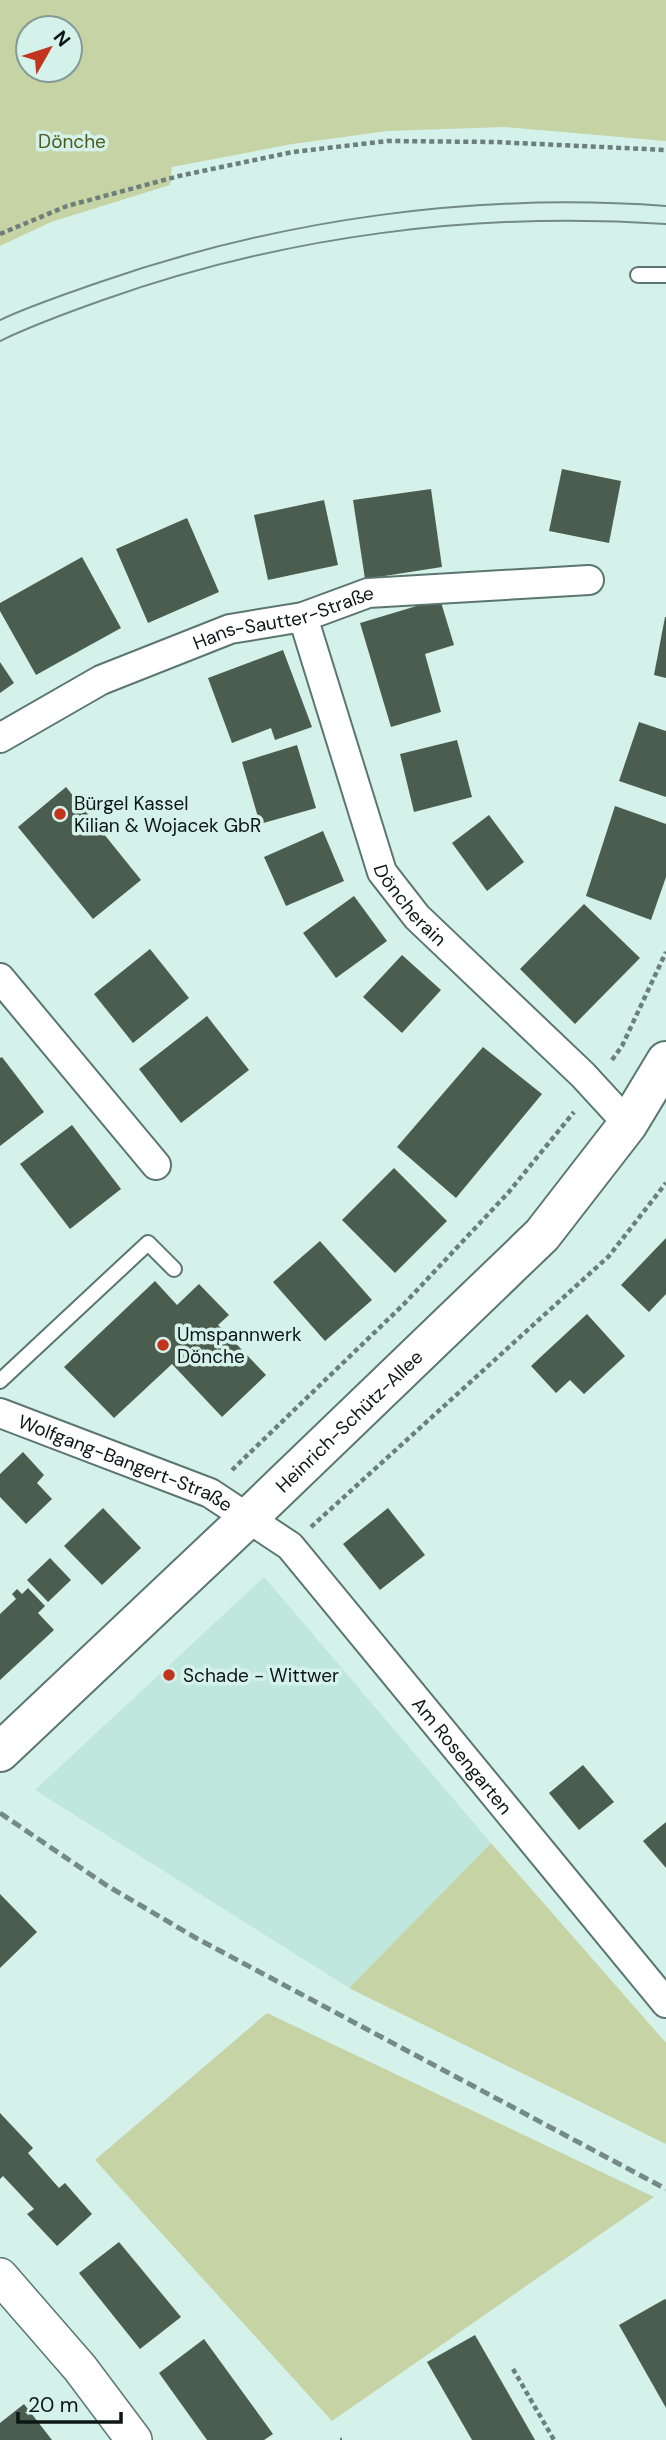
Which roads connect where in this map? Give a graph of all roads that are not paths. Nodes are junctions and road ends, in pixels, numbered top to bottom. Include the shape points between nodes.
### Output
1 (638, 275) dead end
2 (666, 275) edge
3 (589, 580) dead end
4 (303, 617) junction
5 (0, 737) edge
6 (0, 978) edge
7 (666, 1061) edge
8 (628, 1124) junction
9 (156, 1165) dead end
10 (174, 1269) dead end
11 (0, 1381) edge
12 (0, 1413) edge
13 (248, 1518) junction
14 (0, 1752) edge
15 (666, 2003) edge
16 (0, 2276) edge
17 (134, 2440) edge

1 - 2 lane
3 - 4 street, Hans-Sautter-Straße via 368,593
4 - 5 street, Hans-Sautter-Straße via 230,628 101,680
4 - 8 street, Döncherain via 382,872 417,917
6 - 9 street
7 - 8 main road, Heinrich-Schütz-Allee
8 - 13 main road, Heinrich-Schütz-Allee via 541,1236
10 - 11 lane via 148,1242
12 - 13 street, Wolfgang-Bangert-Straße via 210,1493
13 - 14 main road, Heinrich-Schütz-Allee
13 - 15 street, Am Rosengarten via 290,1546
16 - 17 street via 80,2368

